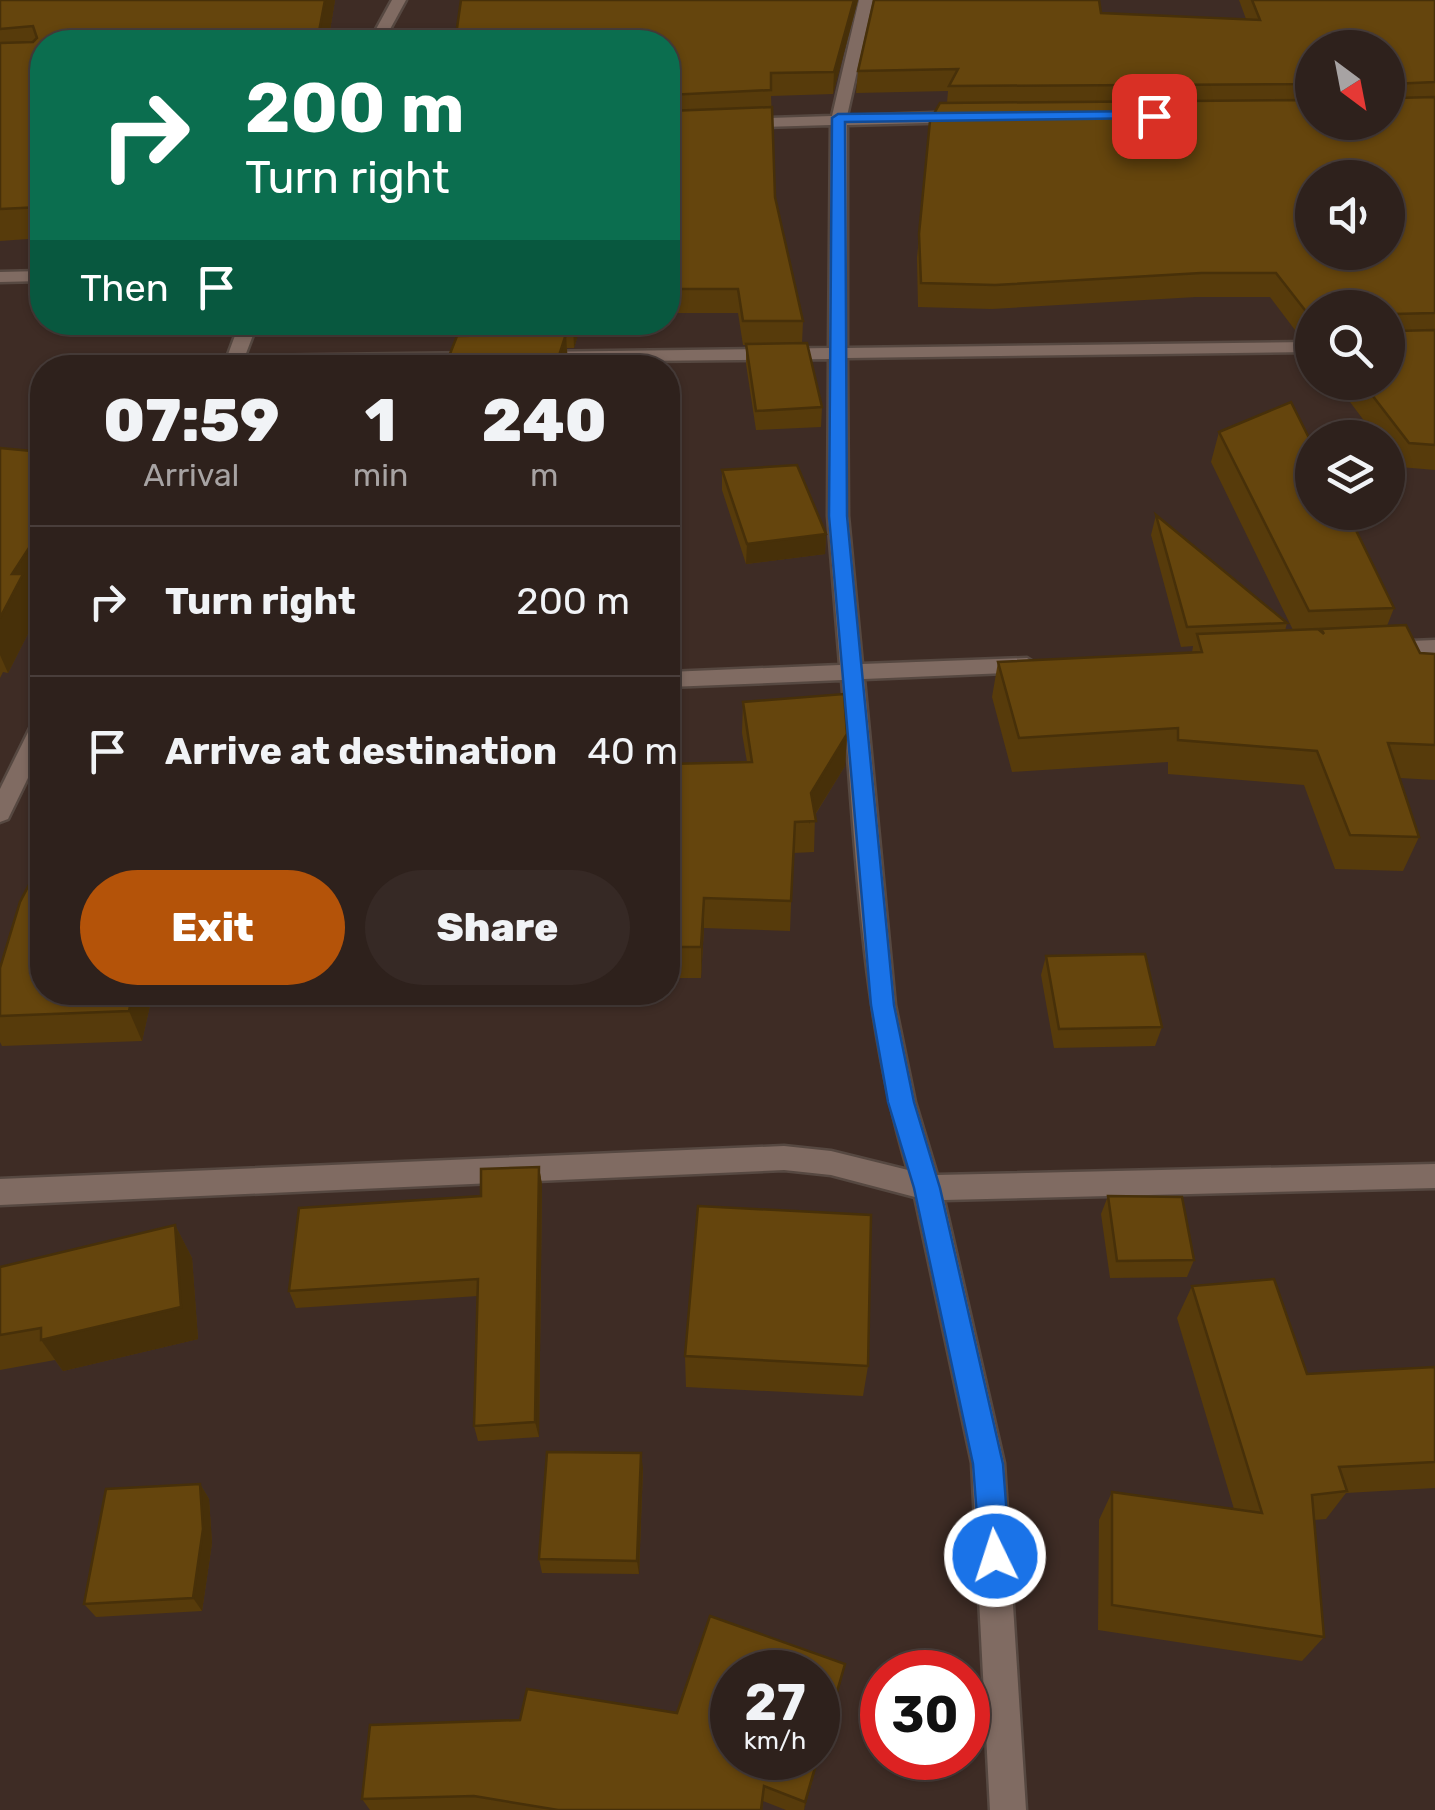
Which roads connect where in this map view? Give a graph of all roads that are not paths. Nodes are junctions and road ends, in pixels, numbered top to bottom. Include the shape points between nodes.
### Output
1 (399, 0) edge
2 (866, 0) edge
3 (383, 30) edge
4 (977, 117) edge
5 (838, 118) junction
6 (680, 125) edge
7 (30, 276) edge
8 (0, 277) edge
9 (1295, 346) edge
10 (839, 353) junction
11 (680, 356) edge
12 (1435, 647) edge
13 (1358, 650) edge
14 (1048, 664) edge
15 (855, 673) junction
16 (680, 680) edge
17 (30, 751) edge
18 (0, 813) edge
19 (1435, 1176) edge
20 (927, 1188) junction
21 (0, 1192) edge
22 (1008, 1810) edge

1 - 3 street
2 - 5 street
4 - 5 street
5 - 6 street
5 - 10 street
7 - 8 street
9 - 10 street
10 - 11 street
10 - 15 street via 838,516
12 - 13 street
14 - 15 street
15 - 16 street
15 - 20 street via 882,1005
17 - 18 street
19 - 20 street
20 - 21 street via 784,1158
20 - 22 street via 988,1464

